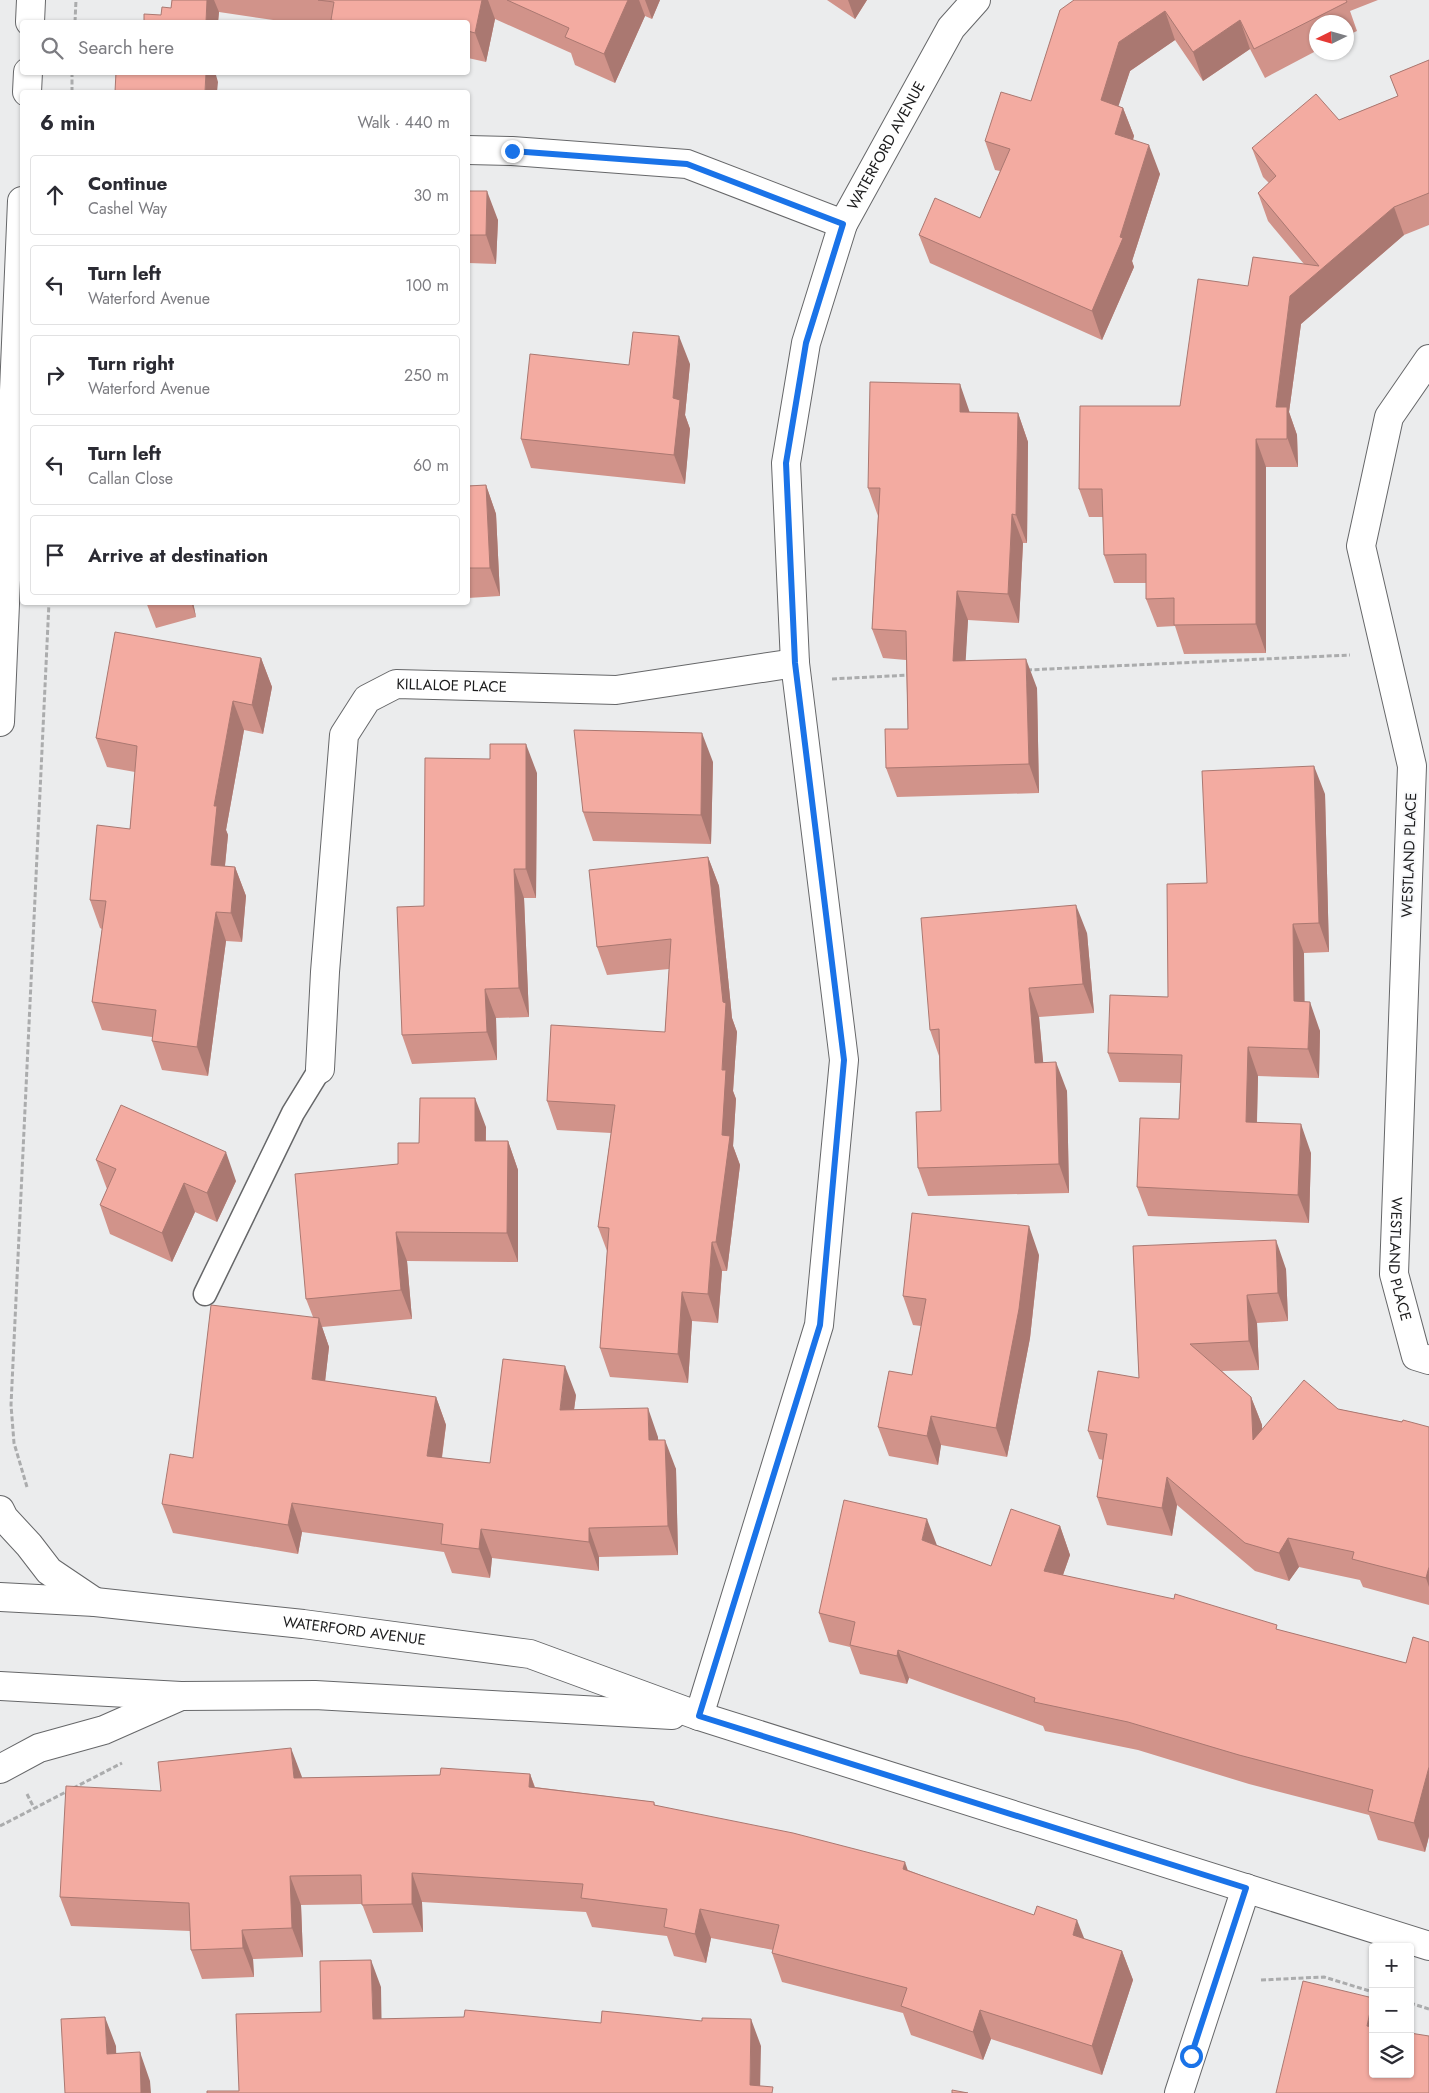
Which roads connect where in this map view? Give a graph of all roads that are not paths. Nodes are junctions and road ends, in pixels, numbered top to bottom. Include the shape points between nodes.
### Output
1 (31, 0) edge
2 (976, 0) edge
3 (30, 20) edge
4 (28, 75) edge
5 (27, 90) edge
6 (470, 150) edge
7 (843, 224) junction
8 (20, 248) edge
9 (1429, 359) edge
10 (797, 672) junction
11 (0, 722) edge
12 (1420, 765) edge
13 (320, 1069) joint
14 (205, 1294) dead end
15 (1429, 1360) edge
16 (0, 1510) edge
17 (0, 1597) edge
18 (95, 1602) junction
19 (0, 1686) edge
20 (181, 1696) junction
21 (699, 1716) junction
22 (0, 1769) edge
23 (1246, 1888) junction
24 (1429, 1946) edge
25 (1179, 2093) edge

1 - 3 street
2 - 7 street, WATERFORD AVENUE via 952,28
4 - 5 street
6 - 7 street via 687,164
7 - 10 street, WATERFORD AVENUE via 806,343 786,463
8 - 11 street
9 - 12 street, WESTLAND PLACE via 1389,417 1361,546 1387,653
10 - 13 street, KILLALOE PLACE via 616,690 396,684 366,700 344,734
10 - 21 street, WATERFORD AVENUE via 844,1060 820,1325
12 - 15 street, WESTLAND PLACE via 1394,1274 1416,1356
13 - 14 lane via 293,1113
16 - 18 street via 48,1571
17 - 18 street, WATERFORD AVENUE
18 - 21 street, WATERFORD AVENUE via 303,1624 530,1654
19 - 20 street, WATERFORD AVENUE
20 - 21 street, WATERFORD AVENUE via 315,1695
20 - 22 street via 104,1730 38,1748
21 - 23 street, WATERFORD AVENUE
23 - 24 street, WATERFORD AVENUE
23 - 25 street

